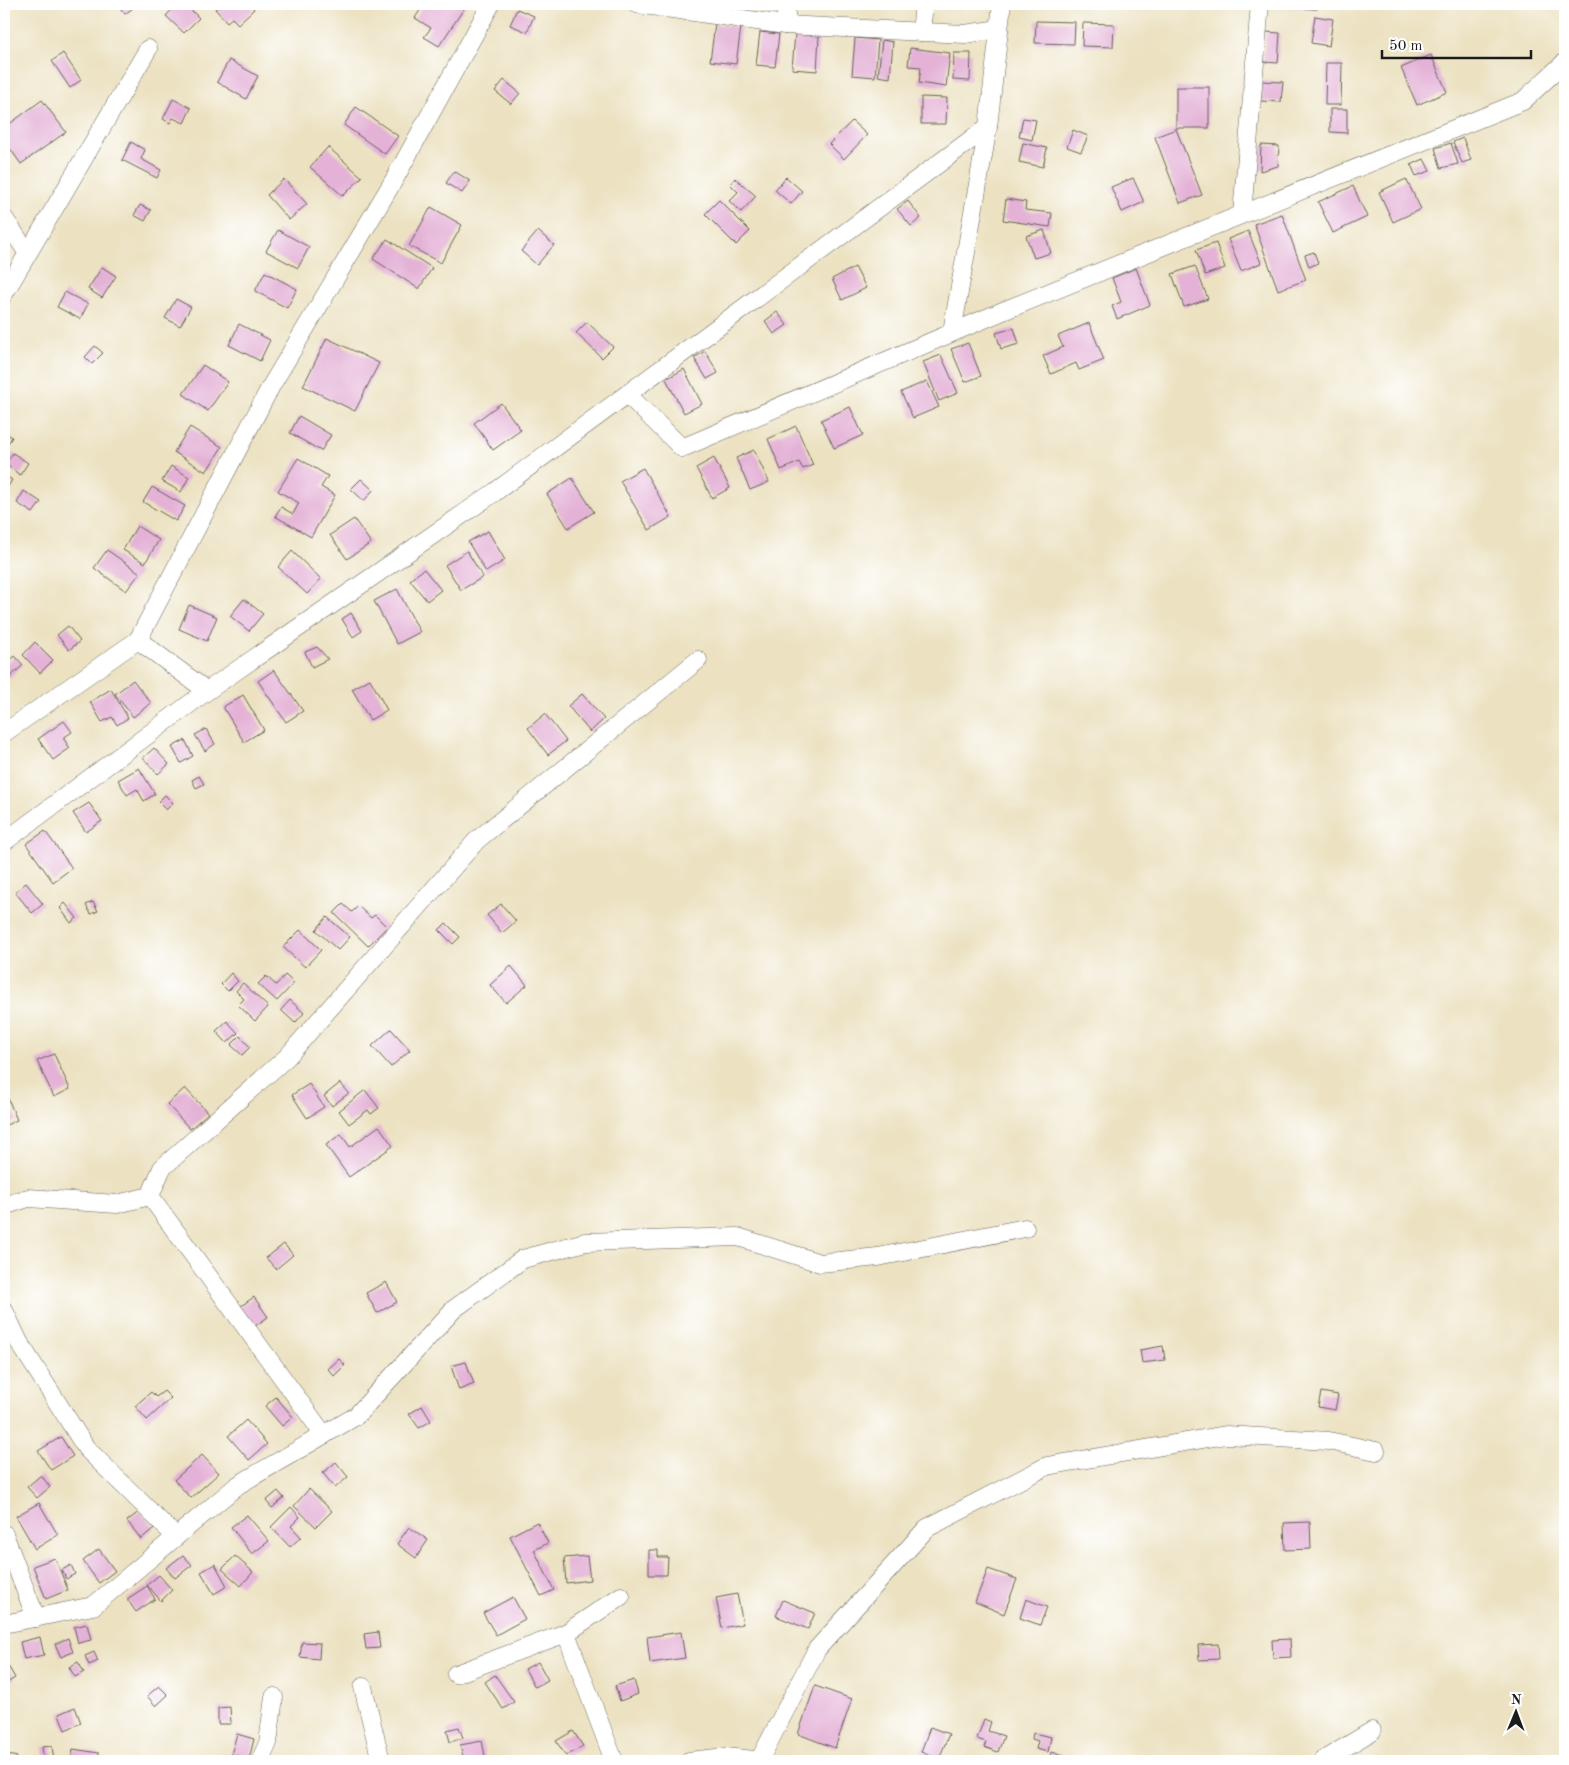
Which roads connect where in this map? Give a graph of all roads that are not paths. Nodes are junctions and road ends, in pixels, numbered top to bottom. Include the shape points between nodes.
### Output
1 (491, 4) edge
2 (636, 4) edge
3 (787, 4) edge
4 (924, 4) edge
5 (1002, 4) edge
6 (1260, 4) edge
7 (785, 25) junction
8 (998, 29) junction
9 (921, 32) junction
10 (148, 49) dead end
11 (1565, 62) edge
12 (988, 127) junction
13 (1242, 214) junction
14 (4, 218) edge
15 (27, 252) junction
16 (4, 294) edge
17 (952, 332) junction
18 (627, 394) junction
19 (138, 640) junction
20 (698, 660) dead end
21 (206, 692) junction
22 (4, 733) edge
23 (4, 842) edge
24 (150, 1196) junction
25 (4, 1206) edge
26 (1025, 1228) dead end
27 (4, 1310) edge
28 (324, 1435) junction
29 (1376, 1451) dead end
30 (4, 1534) edge
31 (176, 1537) junction
32 (621, 1596) dead end
33 (36, 1618) junction
34 (4, 1624) edge
35 (566, 1633) junction
36 (456, 1674) dead end
37 (363, 1687) dead end
38 (274, 1697) dead end
39 (1372, 1731) dead end
40 (260, 1761) edge
41 (381, 1761) edge
42 (614, 1761) edge
43 (689, 1761) edge
44 (759, 1761) edge
45 (763, 1761) edge
46 (1322, 1761) edge

1 - 19 street via 394,180 272,386
2 - 7 street
3 - 7 street
4 - 9 street
5 - 8 street
6 - 13 street
7 - 9 street
8 - 9 street via 965,34
8 - 12 street
10 - 15 street
11 - 13 street via 1523,101
12 - 17 street
12 - 18 street
13 - 17 street
14 - 15 street
15 - 16 street
17 - 18 street via 682,448
18 - 21 street via 495,492
19 - 21 street
19 - 22 street
20 - 24 street via 478,840 287,1057 162,1168
21 - 23 street
24 - 25 street via 117,1204 28,1198
24 - 28 street
26 - 28 street via 878,1257 820,1263 738,1237 585,1242 523,1259 454,1309 356,1416
27 - 31 street via 19,1342 86,1448
28 - 31 street via 238,1485
29 - 44 street via 1329,1441 1226,1435 1047,1466 927,1528 817,1649
30 - 33 street
31 - 33 street via 93,1606
32 - 35 street
33 - 34 street
35 - 36 street
35 - 42 street
37 - 41 street
38 - 40 street via 268,1743
39 - 46 street
43 - 44 street via 726,1756
44 - 45 street

